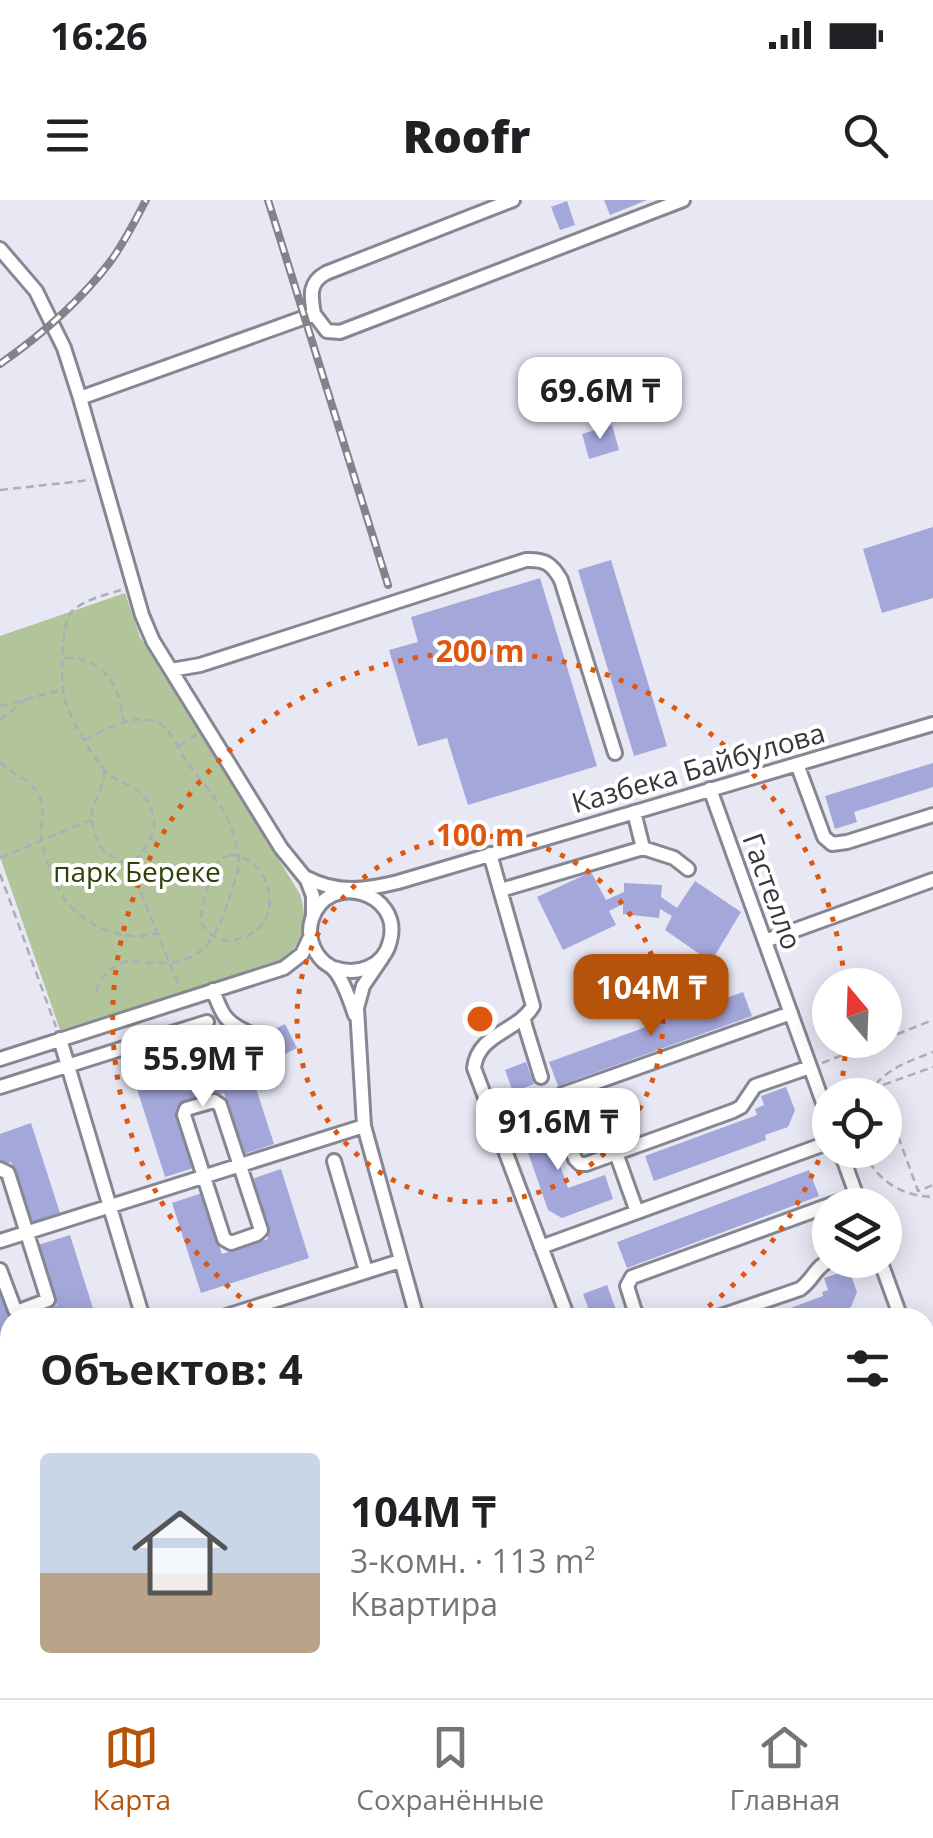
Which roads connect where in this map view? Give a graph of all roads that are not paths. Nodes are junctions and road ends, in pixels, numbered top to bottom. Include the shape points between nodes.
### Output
1 (514, 200) edge
2 (684, 200) edge
3 (0, 250) edge
4 (314, 314) junction
5 (80, 398) junction
6 (171, 670) junction
7 (933, 724) edge
8 (615, 752) dead end
9 (797, 764) junction
10 (710, 789) junction
11 (634, 812) junction
12 (933, 815) edge
13 (643, 848) junction
14 (490, 854) junction
15 (688, 869) dead end
16 (305, 877) junction
17 (404, 880) junction
18 (933, 880) edge
19 (355, 890) junction
20 (502, 890) junction
21 (314, 914) junction
22 (390, 922) junction
23 (310, 938) junction
24 (764, 941) junction
25 (382, 958) junction
26 (329, 965) junction
27 (284, 968) junction
28 (213, 990) junction
29 (791, 1013) junction
30 (524, 1017) junction
31 (357, 1020) junction
32 (206, 1022) dead end
33 (249, 1033) dead end
34 (60, 1039) junction
35 (0, 1059) edge
36 (67, 1064) junction
37 (810, 1067) junction
38 (541, 1078) dead end
39 (814, 1078) edge
40 (0, 1087) edge
41 (364, 1126) junction
42 (812, 1149) edge
43 (616, 1154) junction
44 (334, 1160) dead end
45 (239, 1164) junction
46 (0, 1169) edge
47 (204, 1176) junction
48 (110, 1204) junction
49 (637, 1212) junction
50 (812, 1216) edge
51 (27, 1232) junction
52 (0, 1241) edge
53 (541, 1247) junction
54 (400, 1260) junction
55 (0, 1270) edge
56 (366, 1271) junction
57 (812, 1276) edge
58 (885, 1278) edge
59 (13, 1308) edge
60 (27, 1308) edge
61 (140, 1308) edge
62 (251, 1308) edge
63 (414, 1308) edge
64 (564, 1308) edge
65 (634, 1308) edge
66 (744, 1308) edge
67 (894, 1308) edge

1 - 4 street via 319,277 311,289
2 - 4 street via 340,332 328,331
3 - 5 street via 47,310
4 - 5 street
5 - 6 street via 133,586 152,641
6 - 8 street via 539,559 561,580
6 - 16 street
7 - 9 street, Казбека Байбулова
9 - 10 street, Казбека Байбулова
9 - 12 street via 832,844
10 - 11 street, Казбека Байбулова
10 - 24 street, Гастелло
11 - 13 street
11 - 14 street, Казбека Байбулова
13 - 15 street
13 - 20 street
14 - 17 street, Казбека Байбулова
14 - 20 street
16 - 19 street, Казбека Байбулова
16 - 21 street
17 - 19 street, Казбека Байбулова
17 - 22 street via 392,897
18 - 24 street
19 - 21 street via 330,896
19 - 22 street via 378,900
20 - 30 street via 532,1006
21 - 23 street
22 - 25 street
23 - 26 street
23 - 27 street
24 - 29 street, Гастелло
25 - 26 street via 360,971
25 - 31 street via 362,986
26 - 27 street
26 - 31 street
27 - 28 street
28 - 33 street via 225,1018
28 - 34 street
29 - 37 street, Гастелло
29 - 43 street via 560,1097 578,1162
30 - 38 street
30 - 53 street via 487,1042 474,1068
31 - 41 street
32 - 36 street
34 - 35 street
34 - 36 street
36 - 40 street
36 - 48 street
37 - 39 street, Гастелло
37 - 43 street via 755,1086 737,1110
41 - 45 street
41 - 54 street
42 - 49 street
43 - 49 street
44 - 56 street
45 - 47 street
45 - 47 street via 220,1104 212,1101 184,1112
45 - 47 street via 257,1234 224,1240
46 - 51 street via 8,1173
47 - 48 street
48 - 51 street
48 - 61 street
49 - 53 street
50 - 65 street via 632,1277 627,1286
51 - 52 street
51 - 60 street via 48,1300
53 - 64 street
54 - 56 street
54 - 63 street
55 - 59 street
56 - 62 street
57 - 66 street via 800,1289
58 - 67 street

